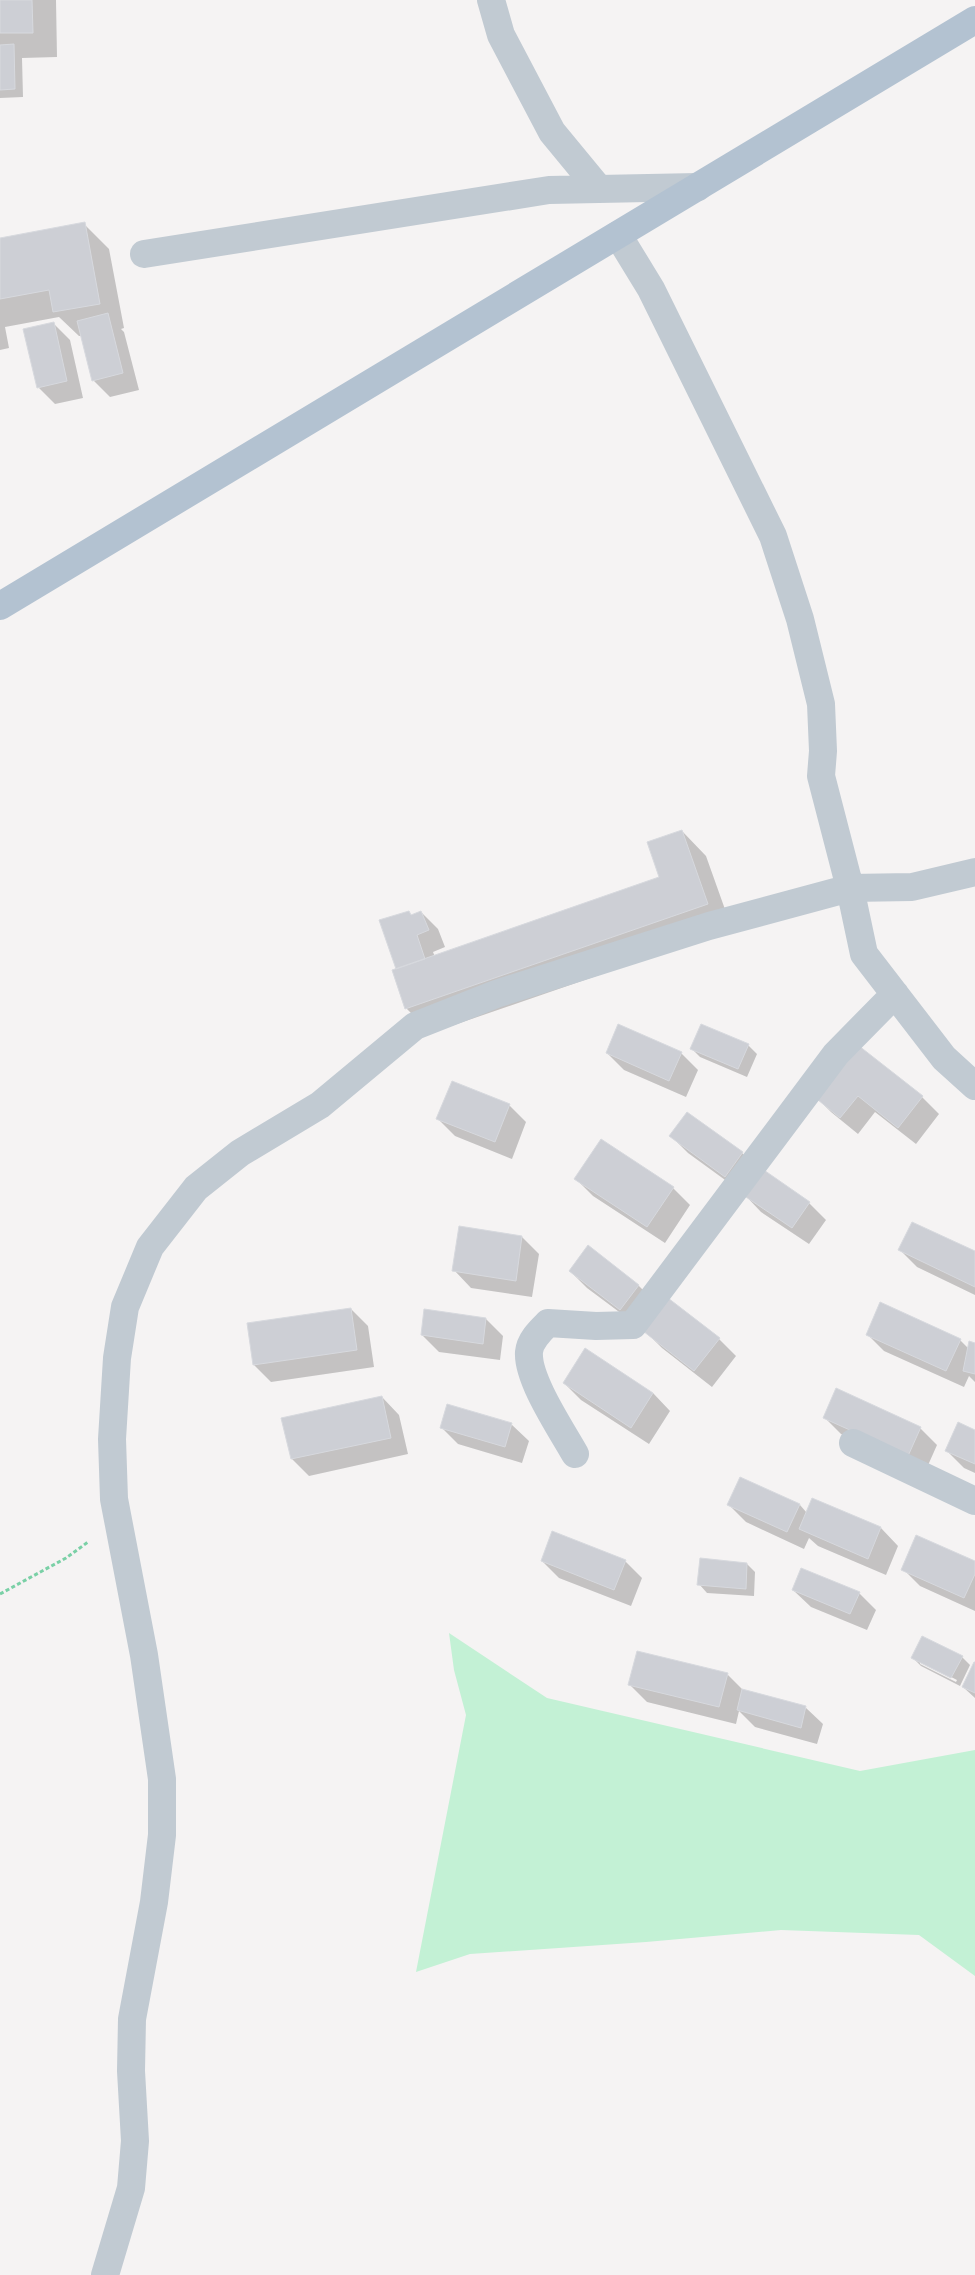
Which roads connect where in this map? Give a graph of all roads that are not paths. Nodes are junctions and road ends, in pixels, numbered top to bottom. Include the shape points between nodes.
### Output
1 (491, 0) edge
2 (975, 20) edge
3 (698, 186) junction
4 (599, 189) junction
5 (618, 235) junction
6 (144, 254) dead end
7 (0, 606) edge
8 (975, 872) edge
9 (850, 888) junction
10 (895, 994) junction
11 (975, 1086) edge
12 (854, 1443) dead end
13 (575, 1454) dead end
14 (975, 1501) edge
15 (105, 2275) edge

1 - 4 street via 501,36 552,132
2 - 3 main road
3 - 4 street
3 - 5 main road
4 - 6 street via 549,190
5 - 7 main road
5 - 9 street via 651,289 773,536 800,619 821,704 822,776
8 - 9 street via 912,887
9 - 10 street via 864,954
9 - 15 street via 709,926 496,994 415,1026 320,1106 240,1153 196,1188 150,1247 125,1307 117,1358 112,1440 114,1499 144,1655 162,1779 162,1835 154,1902 132,2019 135,2141 131,2188
10 - 11 street via 944,1058
10 - 13 street via 836,1054 633,1325 548,1323 536,1335 529,1351 533,1378
12 - 14 street

